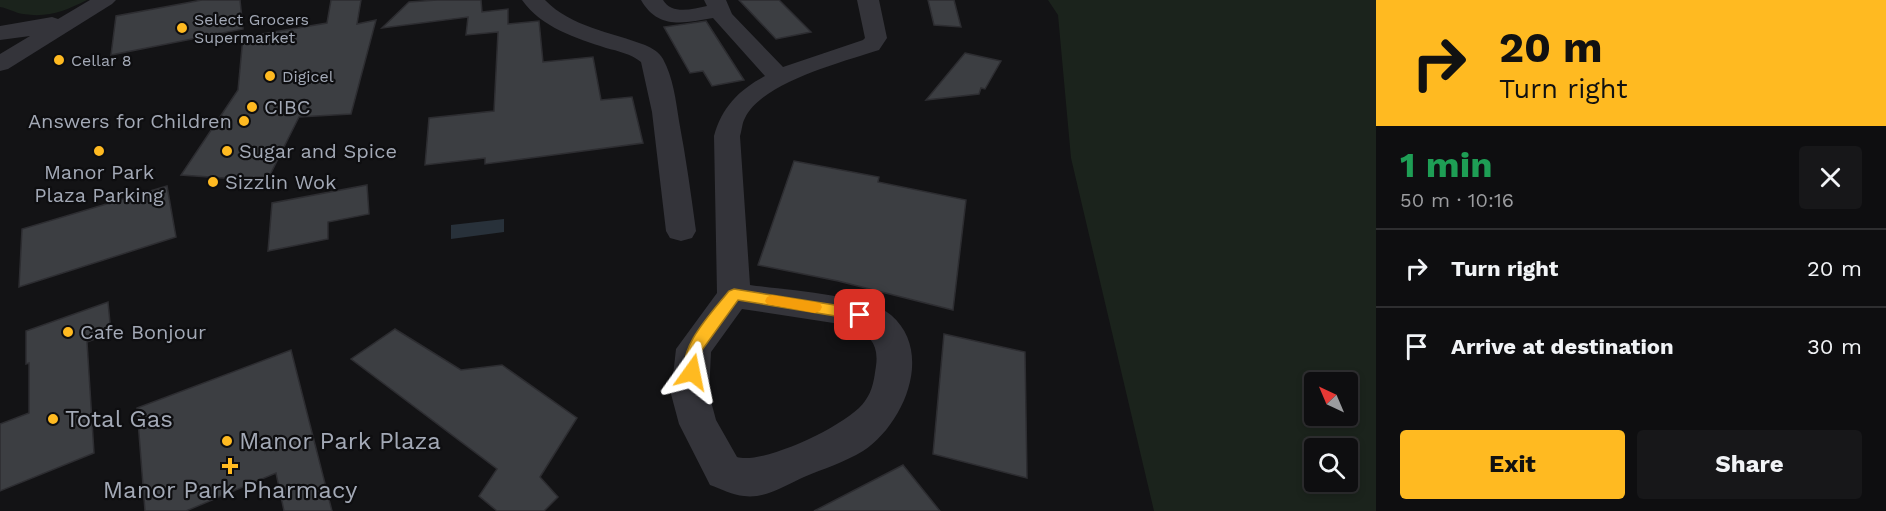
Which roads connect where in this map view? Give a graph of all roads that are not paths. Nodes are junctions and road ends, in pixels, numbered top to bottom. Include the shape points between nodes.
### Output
1 (105, 0) edge
2 (533, 0) edge
3 (652, 0) edge
4 (868, 0) edge
5 (717, 6) edge
6 (80, 15) junction
7 (0, 33) edge
8 (0, 64) edge
9 (779, 77) junction
10 (681, 231) dead end
11 (734, 295) junction

1 - 6 street
2 - 10 street via 578,30 651,59 665,116
3 - 5 street via 661,15
4 - 9 street via 876,38 871,45
5 - 9 street
6 - 7 street via 34,29
6 - 8 street
9 - 11 street via 755,92 733,114 727,136
11 - 11 street via 694,349 690,394 698,424 724,472 745,478 764,476 849,439 878,414 892,384 895,356 891,340 879,324 860,315

